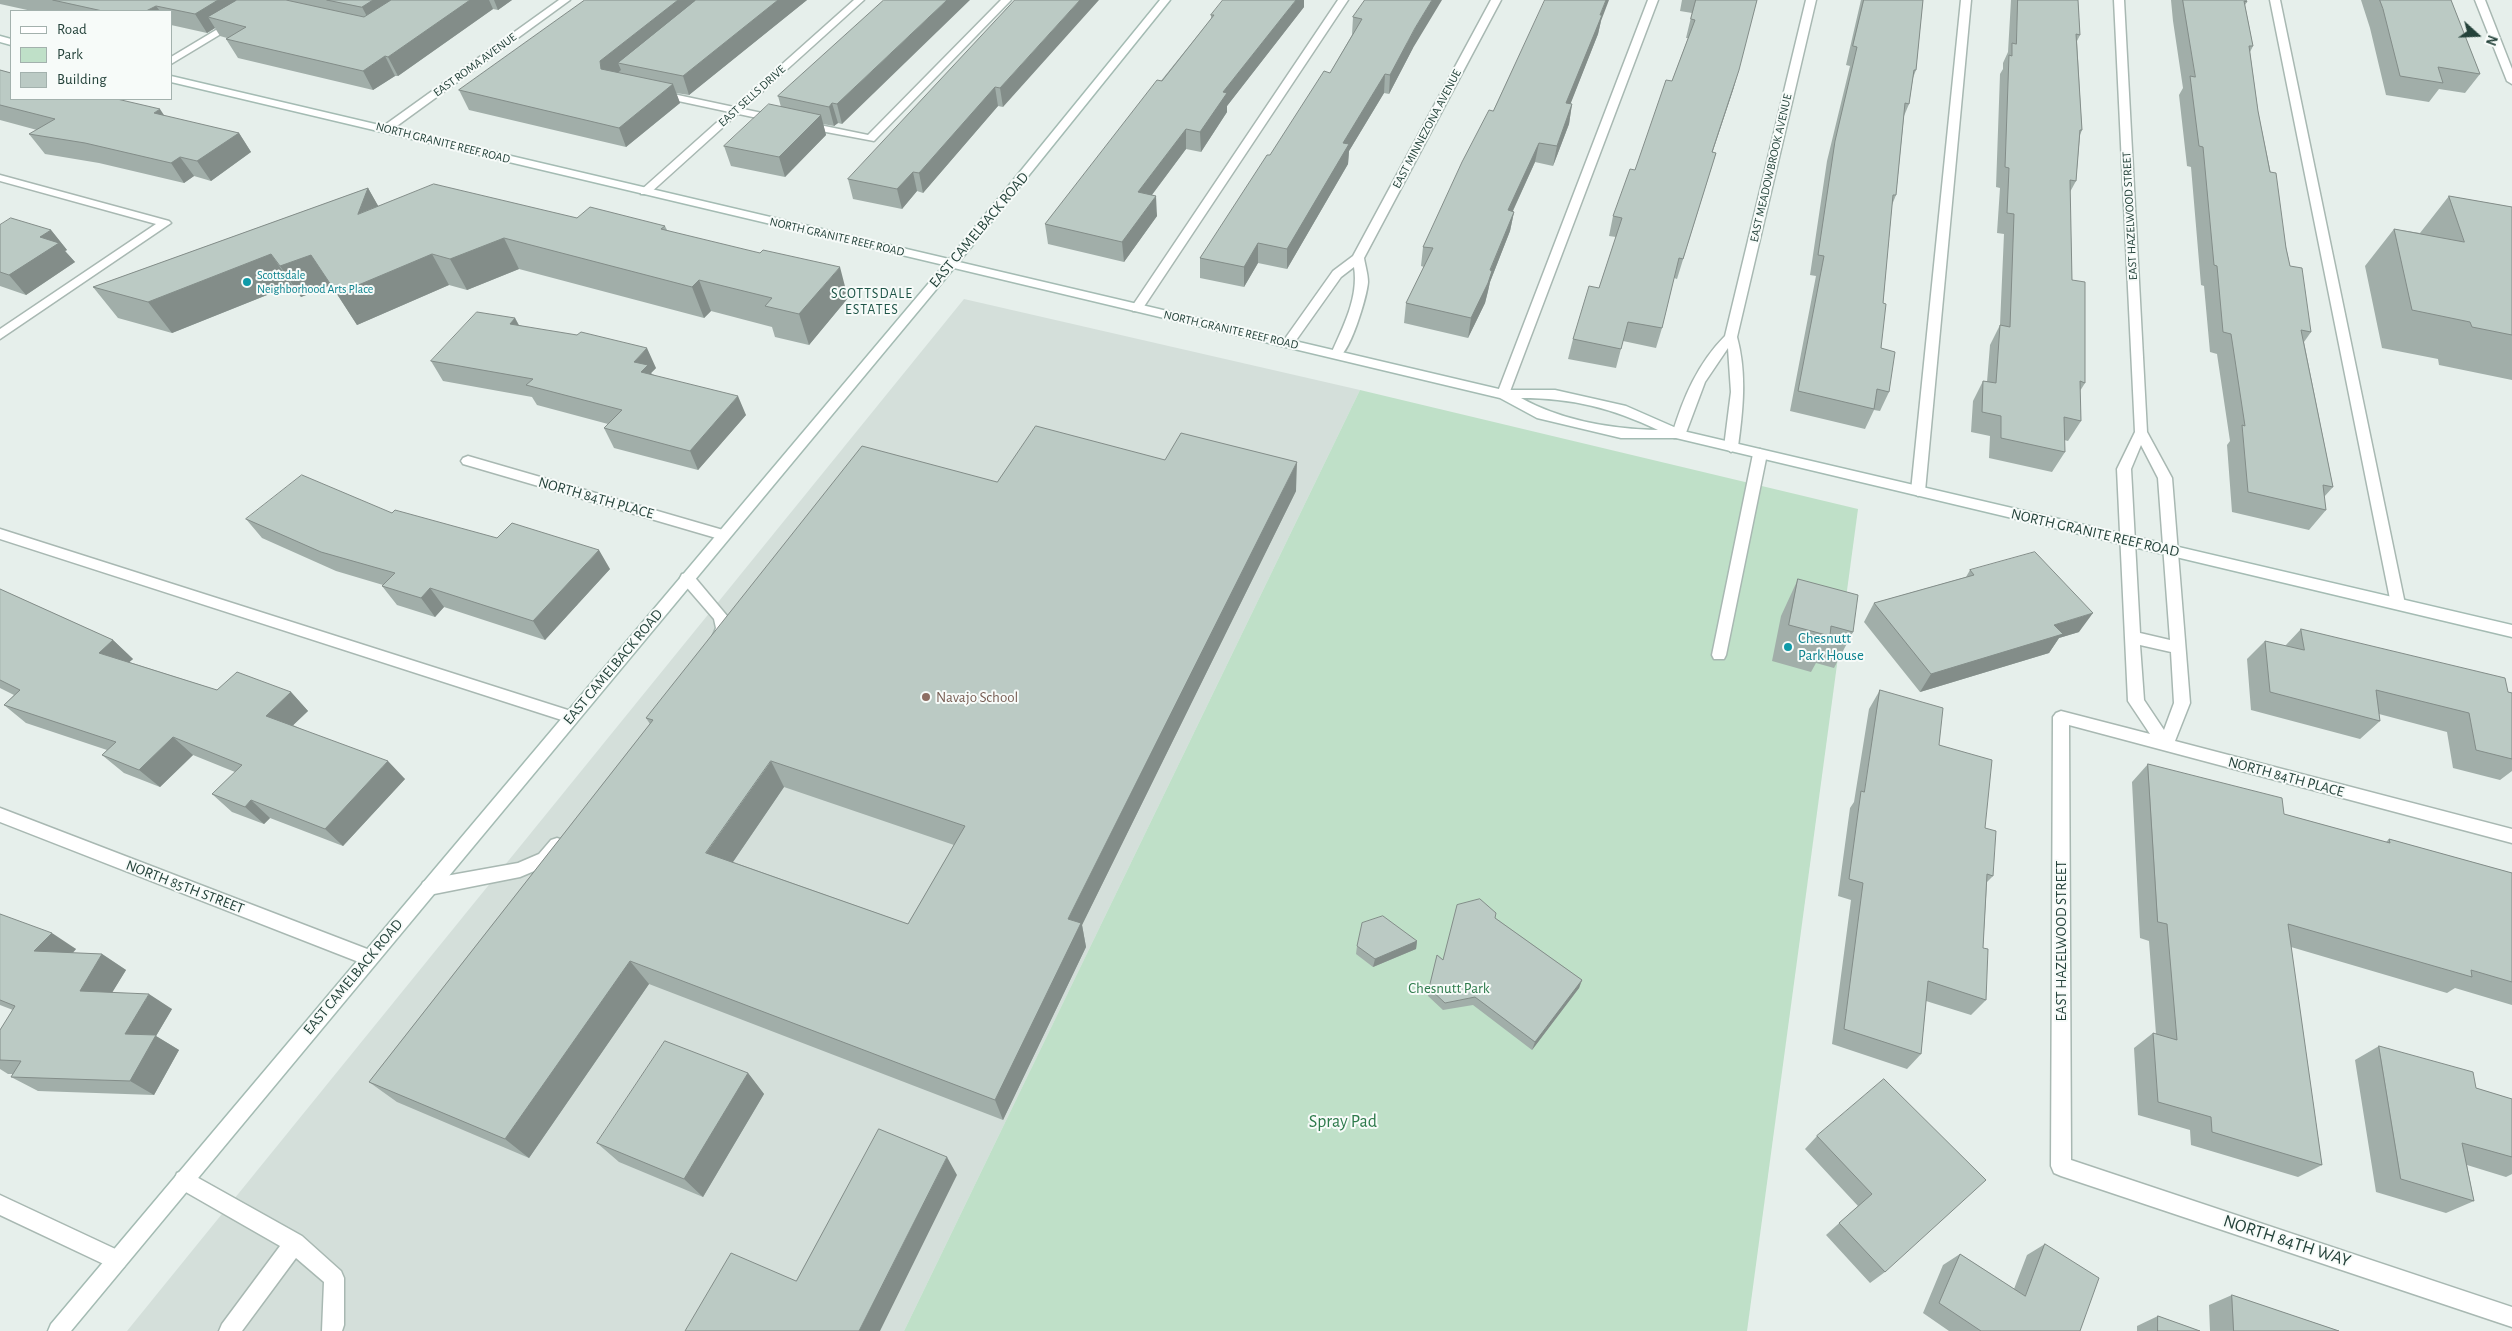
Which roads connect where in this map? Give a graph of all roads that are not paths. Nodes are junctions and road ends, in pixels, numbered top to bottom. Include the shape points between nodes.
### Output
1 (565, 0) edge
2 (859, 0) edge
3 (1006, 0) edge
4 (1165, 0) edge
5 (1343, 0) edge
6 (1496, 0) edge
7 (1653, 0) edge
8 (1810, 0) edge
9 (1966, 0) edge
10 (2119, 0) edge
11 (2275, 0) edge
12 (2480, 0) edge
13 (242, 18) edge
14 (172, 60) edge
15 (2510, 70) edge
16 (172, 79) edge
17 (2512, 81) edge
18 (650, 92) edge
19 (735, 111) junction
20 (386, 129) junction
21 (0, 178) edge
22 (645, 192) junction
23 (1358, 258) junction
24 (950, 264) junction
25 (1137, 308) junction
26 (0, 335) edge
27 (1731, 337) junction
28 (1288, 343) junction
29 (1337, 354) junction
30 (1503, 394) junction
31 (2141, 432) junction
32 (1678, 435) junction
33 (1731, 447) junction
34 (1760, 454) junction
35 (468, 461) dead end
36 (1918, 491) junction
37 (0, 534) edge
38 (724, 535) junction
39 (2128, 540) junction
40 (2170, 551) junction
41 (687, 578) junction
42 (2398, 604) junction
43 (2512, 631) edge
44 (2133, 637) junction
45 (2177, 648) junction
46 (708, 655) edge
47 (1719, 655) dead end
48 (571, 717) junction
49 (2061, 717) joint
50 (2166, 745) junction
51 (0, 815) edge
52 (566, 835) edge
53 (2512, 836) edge
54 (429, 887) junction
55 (370, 958) junction
56 (2061, 1166) joint
57 (184, 1180) junction
58 (0, 1205) edge
59 (294, 1243) junction
60 (117, 1260) junction
61 (2512, 1316) edge
62 (58, 1331) edge
63 (229, 1331) edge
64 (332, 1331) edge

1 - 20 street, EAST ROMA AVENUE
2 - 19 street, EAST SELLS DRIVE
3 - 19 street via 870,139
4 - 24 street, EAST CAMELBACK ROAD
5 - 25 street
6 - 23 street, EAST MINNEZONA AVENUE
7 - 30 street
8 - 27 street, EAST MEADOWBROOK AVENUE
9 - 36 street
10 - 31 street, EAST HAZELWOOD STREET
11 - 42 street
12 - 15 street
13 - 14 street
15 - 17 street
16 - 20 street, NORTH GRANITE REEF ROAD
18 - 19 street
19 - 22 street, EAST SELLS DRIVE
20 - 22 street, NORTH GRANITE REEF ROAD
21 - 26 street via 165,222
22 - 24 street, NORTH GRANITE REEF ROAD
23 - 28 street, EAST MINNEZONA AVENUE via 1337,274
23 - 29 street via 1362,281 1352,320
24 - 25 street, NORTH GRANITE REEF ROAD
24 - 38 street, EAST CAMELBACK ROAD
25 - 28 street, NORTH GRANITE REEF ROAD
27 - 32 street via 1715,351 1689,402
27 - 33 street, EAST MEADOWBROOK AVENUE via 1737,355 1736,409
28 - 29 street, NORTH GRANITE REEF ROAD
29 - 30 street, NORTH GRANITE REEF ROAD
30 - 32 street, NORTH GRANITE REEF ROAD via 1555,394 1617,408
30 - 32 street, NORTH GRANITE REEF ROAD via 1542,416 1612,432
31 - 39 street, EAST HAZELWOOD STREET via 2124,469
31 - 40 street, EAST HAZELWOOD STREET via 2165,478
32 - 33 street, NORTH GRANITE REEF ROAD
33 - 34 street, NORTH GRANITE REEF ROAD
34 - 36 street, NORTH GRANITE REEF ROAD
34 - 47 street
35 - 38 street, NORTH 84TH PLACE
36 - 39 street, NORTH GRANITE REEF ROAD
37 - 48 street
38 - 41 street, EAST CAMELBACK ROAD
39 - 40 street, NORTH GRANITE REEF ROAD
39 - 44 street, EAST HAZELWOOD STREET
40 - 42 street, NORTH GRANITE REEF ROAD
40 - 45 street, EAST HAZELWOOD STREET
41 - 46 street via 721,617 723,628
41 - 48 street, EAST CAMELBACK ROAD
42 - 43 street, NORTH GRANITE REEF ROAD
44 - 45 street
44 - 50 street, EAST HAZELWOOD STREET via 2136,700
45 - 50 street, EAST HAZELWOOD STREET via 2182,703
48 - 54 street, EAST CAMELBACK ROAD
49 - 50 street, NORTH 84TH PLACE
49 - 56 street, EAST HAZELWOOD STREET
50 - 53 street, NORTH 84TH PLACE
51 - 55 street, NORTH 85TH STREET
52 - 54 street via 545,859 520,870
54 - 55 street, EAST CAMELBACK ROAD
55 - 57 street, EAST CAMELBACK ROAD
56 - 61 street, NORTH 84TH WAY
57 - 59 street
57 - 60 street, EAST CAMELBACK ROAD
58 - 60 street
59 - 63 street
59 - 64 street via 334,1278
60 - 62 street, EAST CAMELBACK ROAD

